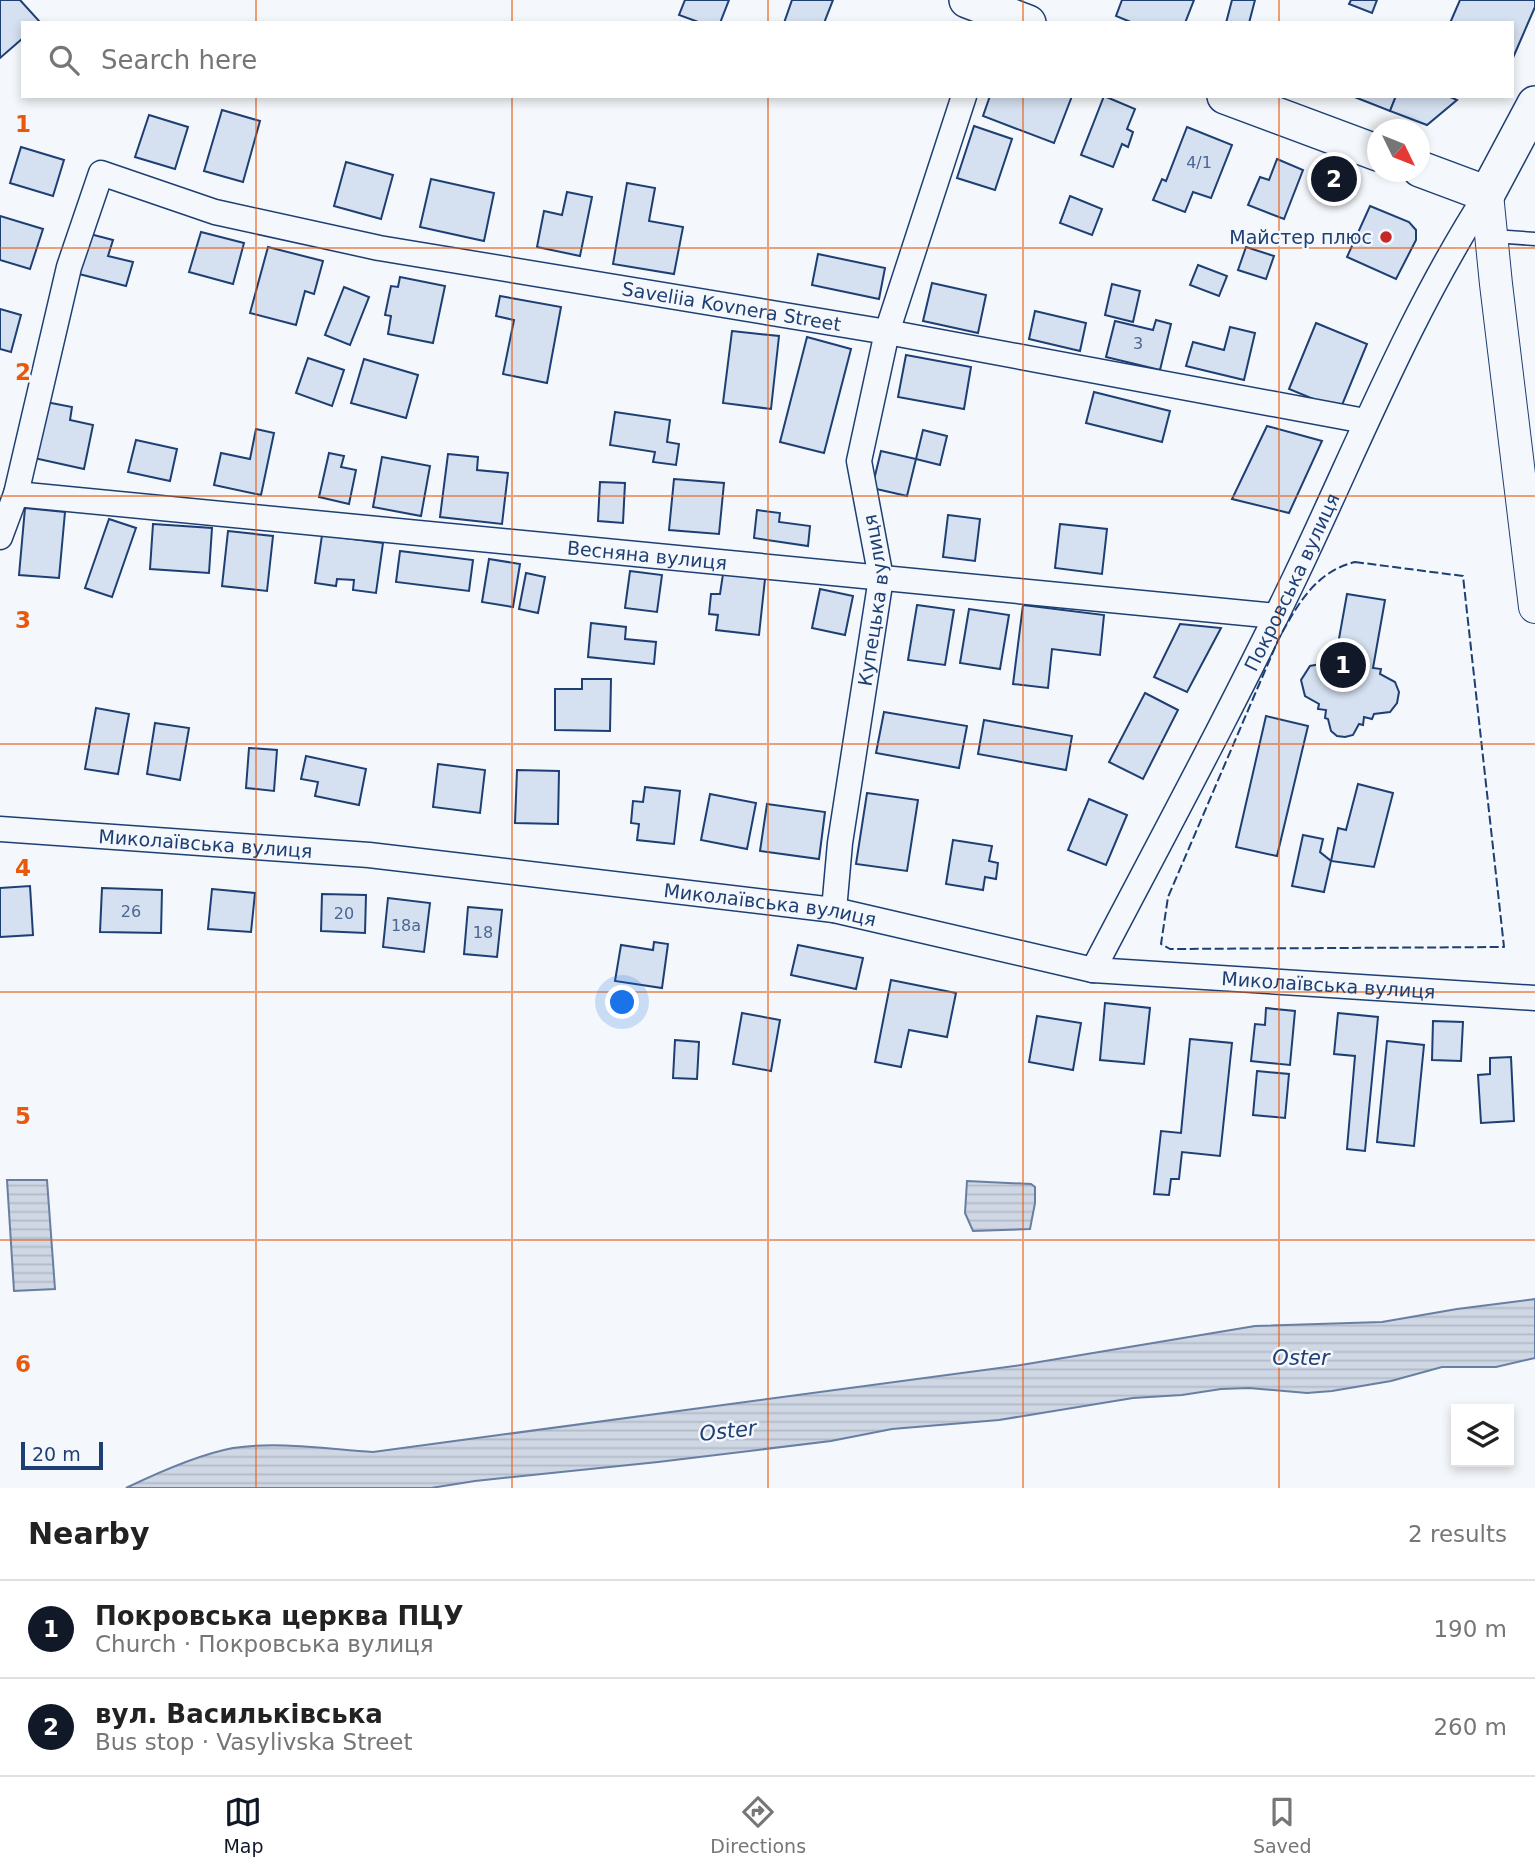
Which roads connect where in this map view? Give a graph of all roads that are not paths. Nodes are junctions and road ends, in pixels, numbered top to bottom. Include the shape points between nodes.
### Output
1 (986, 8) edge
2 (1022, 21) edge
3 (963, 98) edge
4 (1230, 98) edge
5 (1535, 104) edge
6 (1367, 149) edge
7 (1430, 173) edge
8 (1487, 194) junction
9 (1490, 236) junction
10 (1535, 239) edge
11 (887, 332) junction
12 (1365, 421) junction
13 (16, 494) junction
14 (0, 537) edge
15 (881, 578) junction
16 (1535, 607) edge
17 (1276, 616) junction
18 (0, 829) edge
19 (835, 910) junction
20 (1093, 970) junction
21 (1535, 998) edge

1 - 2 main road
3 - 11 street, Купецька вулиця
4 - 6 main road
5 - 8 main road, Покровська вулиця
7 - 8 main road
8 - 9 street
8 - 12 street, Покровська вулиця via 1442,268
9 - 10 lane
9 - 16 street
11 - 12 street, Saveliia Kovnera Street
11 - 13 street, Saveliia Kovnera Street via 379,248 215,212 101,173 69,267
11 - 15 street, Купецька вулиця via 859,461
12 - 17 street, Покровська вулиця
13 - 14 street
13 - 15 street, Весняна вулиця
15 - 17 street, Весняна вулиця
15 - 19 street, Купецька вулиця via 840,843
17 - 20 street, Покровська вулиця
18 - 19 street, Миколаївська вулиця via 369,855
19 - 20 street, Миколаївська вулиця
20 - 21 street, Миколаївська вулиця

